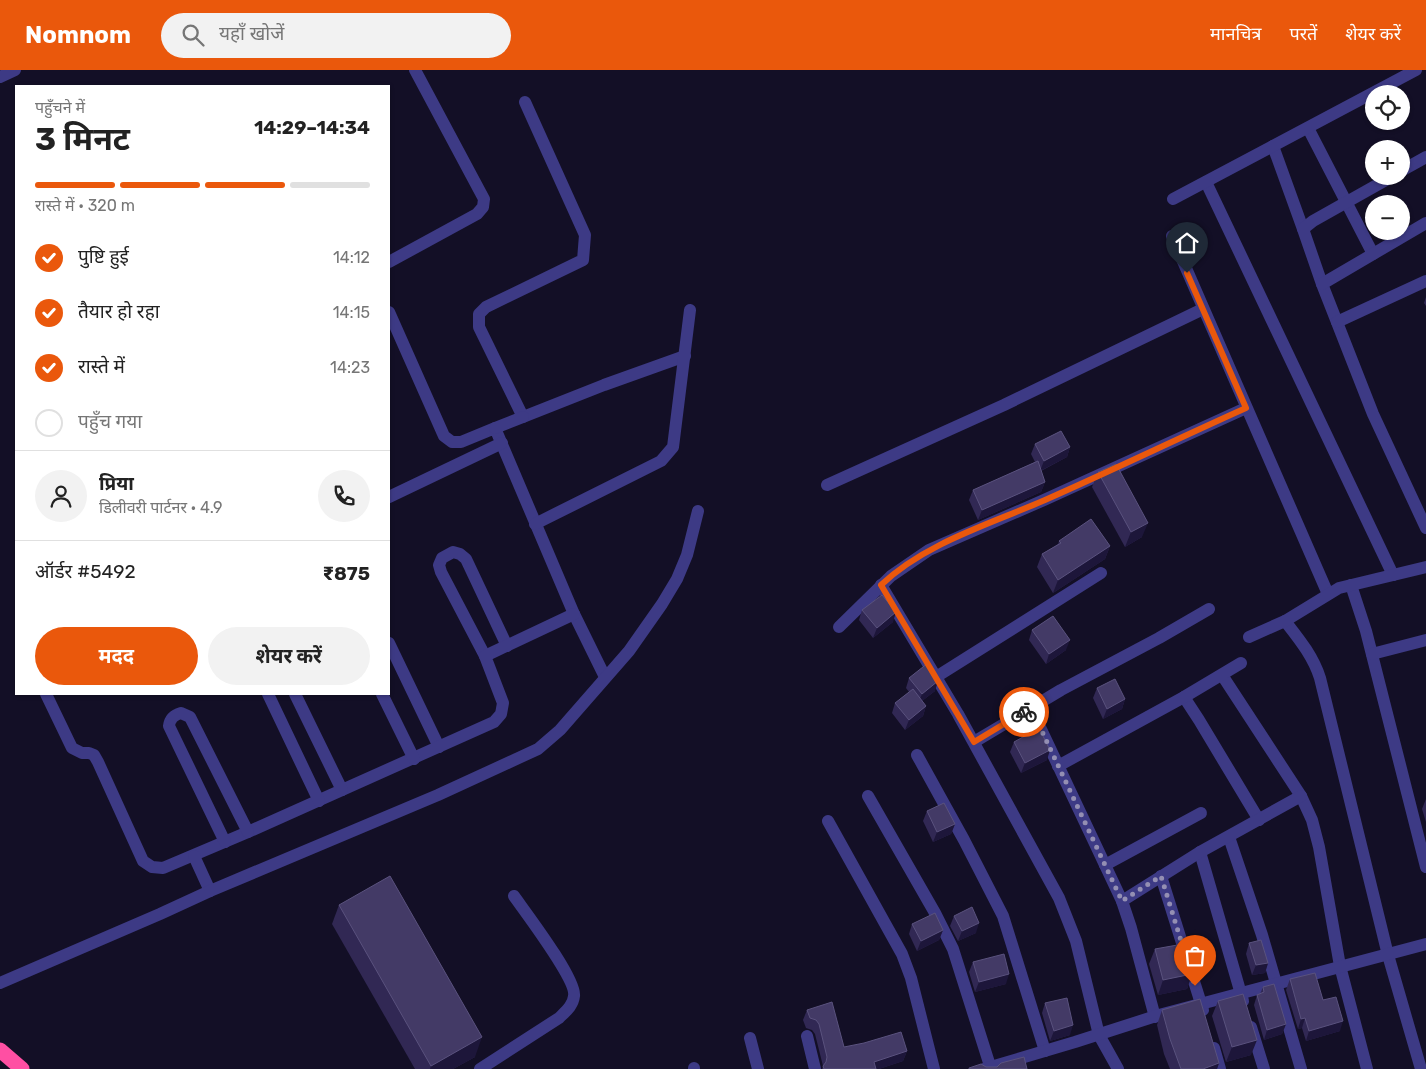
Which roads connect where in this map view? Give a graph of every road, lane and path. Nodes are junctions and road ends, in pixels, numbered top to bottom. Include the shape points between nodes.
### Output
1 (15, 70) edge
2 (416, 70) edge
3 (1416, 70) edge
4 (0, 77) edge
5 (525, 102) dead end
6 (1308, 128) junction
7 (1274, 146) junction
8 (1426, 157) edge
9 (1410, 166) edge
10 (1206, 182) junction
11 (1377, 185) edge
12 (1173, 200) dead end
13 (1346, 203) junction
14 (1426, 223) edge
15 (1303, 229) junction
16 (1172, 236) dead end
17 (1373, 254) junction
18 (390, 261) edge
19 (1426, 281) edge
20 (1322, 284) junction
21 (1202, 309) junction
22 (690, 310) dead end
23 (390, 314) edge
24 (1337, 322) junction
25 (685, 356) junction
26 (1246, 408) junction
27 (523, 417) junction
28 (494, 428) junction
29 (502, 443) junction
30 (827, 485) dead end
31 (390, 497) edge
32 (698, 511) dead end
33 (535, 524) junction
34 (1426, 528) edge
35 (1426, 567) edge
36 (1101, 573) dead end
37 (1393, 576) junction
38 (881, 585) junction
39 (1351, 585) junction
40 (1328, 594) junction
41 (1209, 608) dead end
42 (574, 614) junction
43 (1285, 621) junction
44 (839, 627) dead end
45 (1249, 637) dead end
46 (1426, 640) edge
47 (390, 645) edge
48 (507, 646) junction
49 (1372, 654) junction
50 (485, 656) junction
51 (1241, 663) dead end
52 (1222, 674) junction
53 (605, 677) junction
54 (936, 677) junction
55 (46, 695) edge
56 (268, 695) edge
57 (295, 695) edge
58 (382, 695) edge
59 (1184, 697) junction
60 (1031, 708) junction
61 (974, 742) junction
62 (439, 747) junction
63 (917, 755) dead end
64 (414, 759) junction
65 (1058, 766) junction
66 (342, 790) junction
67 (868, 796) dead end
68 (1301, 796) junction
69 (320, 801) junction
70 (1200, 813) dead end
71 (1259, 820) junction
72 (828, 821) dead end
73 (248, 832) junction
74 (1229, 837) junction
75 (225, 842) junction
76 (1200, 852) junction
77 (194, 856) junction
78 (1106, 865) junction
79 (1426, 867) edge
80 (1161, 876) junction
81 (210, 891) junction
82 (514, 896) dead end
83 (1122, 901) junction
84 (1426, 944) edge
85 (1388, 955) junction
86 (1340, 966) junction
87 (0, 983) edge
88 (1275, 984) junction
89 (1240, 993) junction
90 (1201, 1004) junction
91 (1155, 1017) junction
92 (1100, 1035) junction
93 (807, 1036) dead end
94 (750, 1038) dead end
95 (0, 1050) edge
96 (1045, 1051) junction
97 (988, 1068) edge
98 (22, 1069) edge
99 (480, 1069) edge
100 (758, 1069) edge
101 (815, 1069) edge
102 (934, 1069) edge
103 (1118, 1069) edge
104 (1220, 1069) edge
105 (1264, 1069) edge
106 (1301, 1069) edge
107 (1368, 1069) edge
108 (1421, 1069) edge

1 - 4 street
2 - 18 street via 484,200 477,214
3 - 6 street
5 - 27 street via 585,235 585,250 583,260 486,307 479,314 479,327
6 - 7 street
6 - 13 street
7 - 10 street
7 - 15 street
8 - 9 street
10 - 12 street
10 - 37 street
11 - 13 street
13 - 15 street
13 - 17 street
14 - 17 street
15 - 20 street
16 - 21 street
17 - 20 street
19 - 24 street
20 - 24 street
21 - 26 street
21 - 30 street
22 - 25 street
23 - 28 street via 444,436 452,442 461,442
24 - 34 street via 1373,414
25 - 27 street
25 - 33 street via 673,447 661,461
26 - 38 street via 929,550 900,568
26 - 40 street
27 - 28 street
28 - 29 street
29 - 31 street
29 - 33 street
32 - 53 street via 677,579 629,652
33 - 42 street
35 - 37 street
36 - 54 street
37 - 39 street
38 - 44 street
38 - 54 street
39 - 40 street
39 - 49 street
40 - 43 street
41 - 60 street
42 - 48 street
42 - 53 street
43 - 45 street
43 - 85 street via 1316,664
46 - 49 street
47 - 62 street
48 - 50 street
48 - 50 street via 466,559 453,552 442,558 441,572
49 - 79 street
50 - 62 street via 503,703 501,714 494,722
51 - 52 street
52 - 59 street
52 - 68 street
53 - 81 street via 560,730 538,749
54 - 61 street
55 - 77 street via 72,748 94,755 143,861 152,868 162,868
56 - 69 street
57 - 66 street
58 - 64 street
59 - 65 street
59 - 71 street
60 - 61 street
60 - 65 street
61 - 92 street via 1067,916
62 - 64 street
63 - 96 street via 1003,916
64 - 66 street
65 - 78 street
66 - 69 street
67 - 97 street via 953,950
68 - 71 street
68 - 86 street via 1316,832
69 - 73 street
70 - 78 street
71 - 74 street
72 - 102 street via 902,954
73 - 75 street
73 - 75 street via 190,718 181,713 175,715 169,726
74 - 76 street
74 - 88 street
75 - 77 street
76 - 80 street
76 - 89 street
77 - 81 street
78 - 83 street
80 - 83 street
80 - 90 street
81 - 87 street
82 - 99 street via 565,971 575,996 570,1008 559,1018
83 - 91 street
84 - 85 street
85 - 86 street
85 - 108 street
86 - 88 street
86 - 107 street
88 - 89 street
88 - 106 street
89 - 90 street
89 - 105 street
90 - 91 street
90 - 104 street
91 - 92 street
92 - 96 street
92 - 103 street
93 - 101 street
94 - 100 street
95 - 98 highway
96 - 97 street

